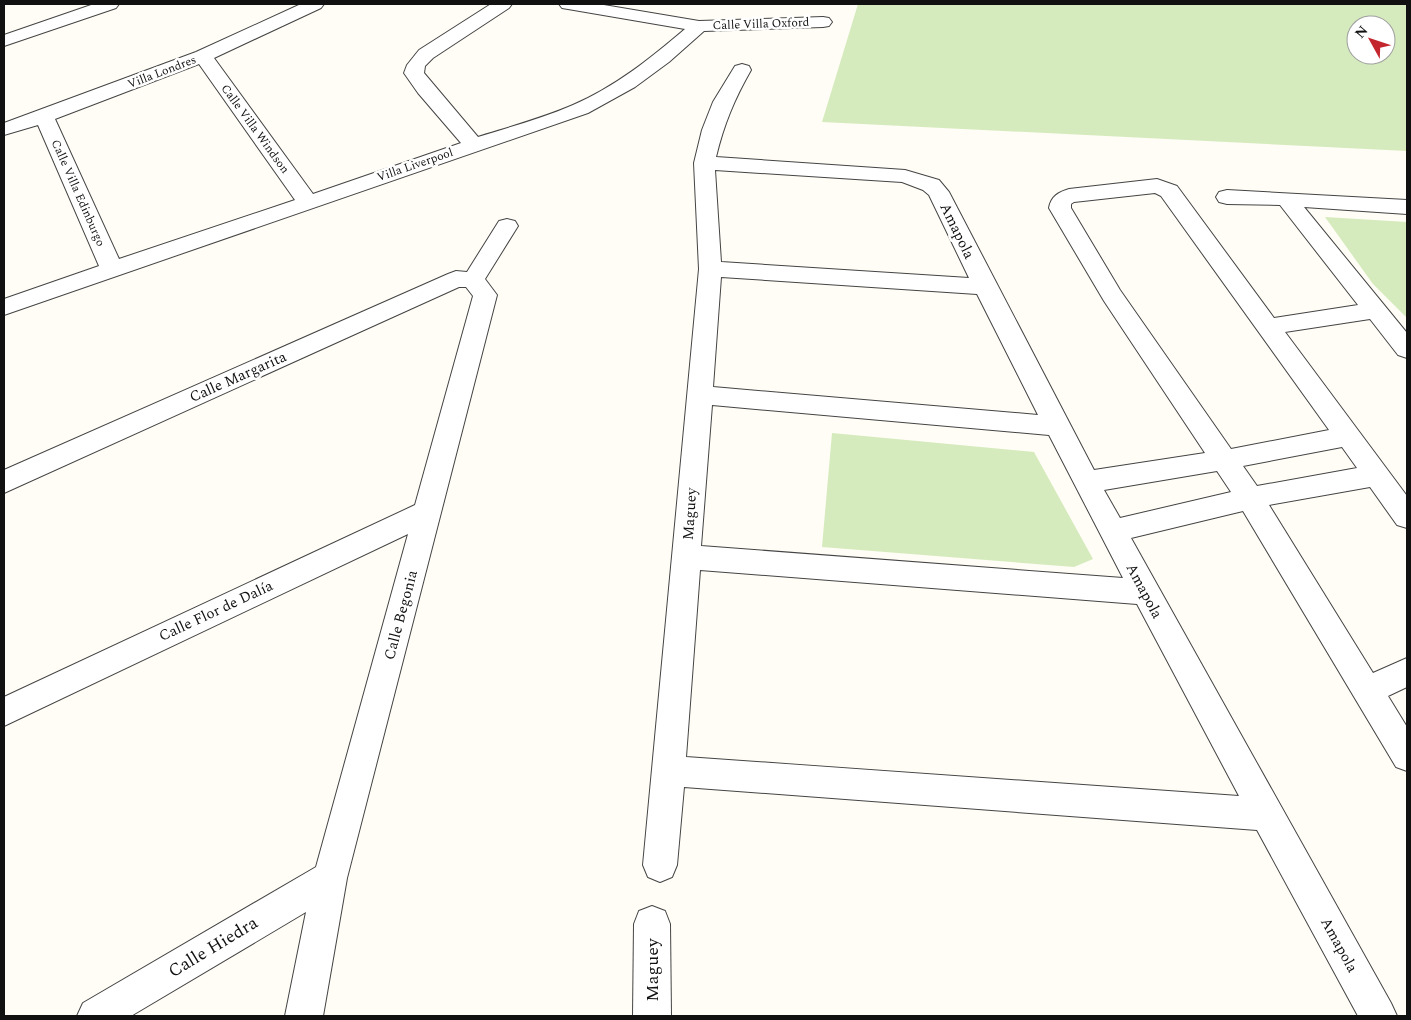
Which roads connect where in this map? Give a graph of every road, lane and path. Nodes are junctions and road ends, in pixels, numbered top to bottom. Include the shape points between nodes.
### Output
1 (110, 4) edge
2 (315, 4) edge
3 (503, 4) edge
4 (568, 4) edge
5 (823, 22) dead end
6 (699, 26) junction
7 (4, 41) edge
8 (203, 56) junction
9 (742, 70) dead end
10 (44, 116) junction
11 (4, 129) edge
12 (474, 145) junction
13 (704, 163) junction
14 (1227, 198) dead end
15 (1286, 199) junction
16 (308, 202) junction
17 (1407, 207) edge
18 (507, 226) dead end
19 (112, 269) junction
20 (710, 269) junction
21 (474, 280) junction
22 (984, 287) junction
23 (4, 307) edge
24 (1377, 310) junction
25 (1267, 327) junction
26 (1407, 349) edge
27 (699, 395) junction
28 (1057, 426) junction
29 (1348, 436) junction
30 (1224, 460) junction
31 (1376, 475) junction
32 (4, 482) edge
33 (1087, 482) junction
34 (1250, 498) junction
35 (429, 511) junction
36 (1407, 517) edge
37 (1112, 531) junction
38 (687, 557) junction
39 (1144, 592) junction
40 (1407, 672) edge
41 (1367, 691) junction
42 (4, 712) edge
43 (1407, 756) edge
44 (669, 772) junction
45 (1266, 814) junction
46 (660, 865) dead end
47 (330, 878) junction
48 (652, 924) dead end
49 (96, 1016) edge
50 (304, 1016) edge
51 (652, 1016) edge
52 (1378, 1016) edge

1 - 7 street
2 - 8 street, Villa Londres
3 - 12 street via 426,54 416,65 414,73
4 - 6 street, Calle Villa Oxford
5 - 6 street, Calle Villa Oxford
6 - 12 street, Villa Liverpool via 628,83 582,109
8 - 10 street, Villa Londres
8 - 16 street, Calle Villa Windson
9 - 13 street, Maguey via 723,102
10 - 11 street, Villa Londres
10 - 19 street, Calle Villa Edinburgo
12 - 16 street, Villa Liverpool
13 - 20 street, Maguey
13 - 22 street, Amapola via 905,176 922,180 938,192
14 - 15 street
15 - 17 street
15 - 24 street
16 - 19 street, Villa Liverpool
18 - 21 street
19 - 23 street, Villa Liverpool
20 - 22 street
20 - 27 street, Maguey
21 - 32 street, Calle Margarita via 456,279
21 - 35 street, Calle Begonia via 485,294
22 - 28 street, Amapola
24 - 25 street
24 - 26 street
25 - 29 street
25 - 30 street via 1166,189 1157,186 1069,196 1060,202 1060,208 1112,295
27 - 28 street
27 - 38 street, Maguey
28 - 33 street, Amapola
29 - 30 street
29 - 31 street
30 - 33 street
30 - 34 street
31 - 34 street
31 - 36 street
33 - 37 street, Amapola
34 - 37 street
34 - 41 street
35 - 42 street, Calle Flor de Dalía
35 - 47 street, Calle Begonia
37 - 39 street, Amapola
38 - 39 street
38 - 44 street, Maguey
39 - 45 street, Amapola
40 - 41 street
41 - 43 street
44 - 45 street
44 - 46 street, Maguey
45 - 52 street, Amapola
47 - 49 street, Calle Hiedra
47 - 50 street, Calle Begonia
48 - 51 street, Maguey

